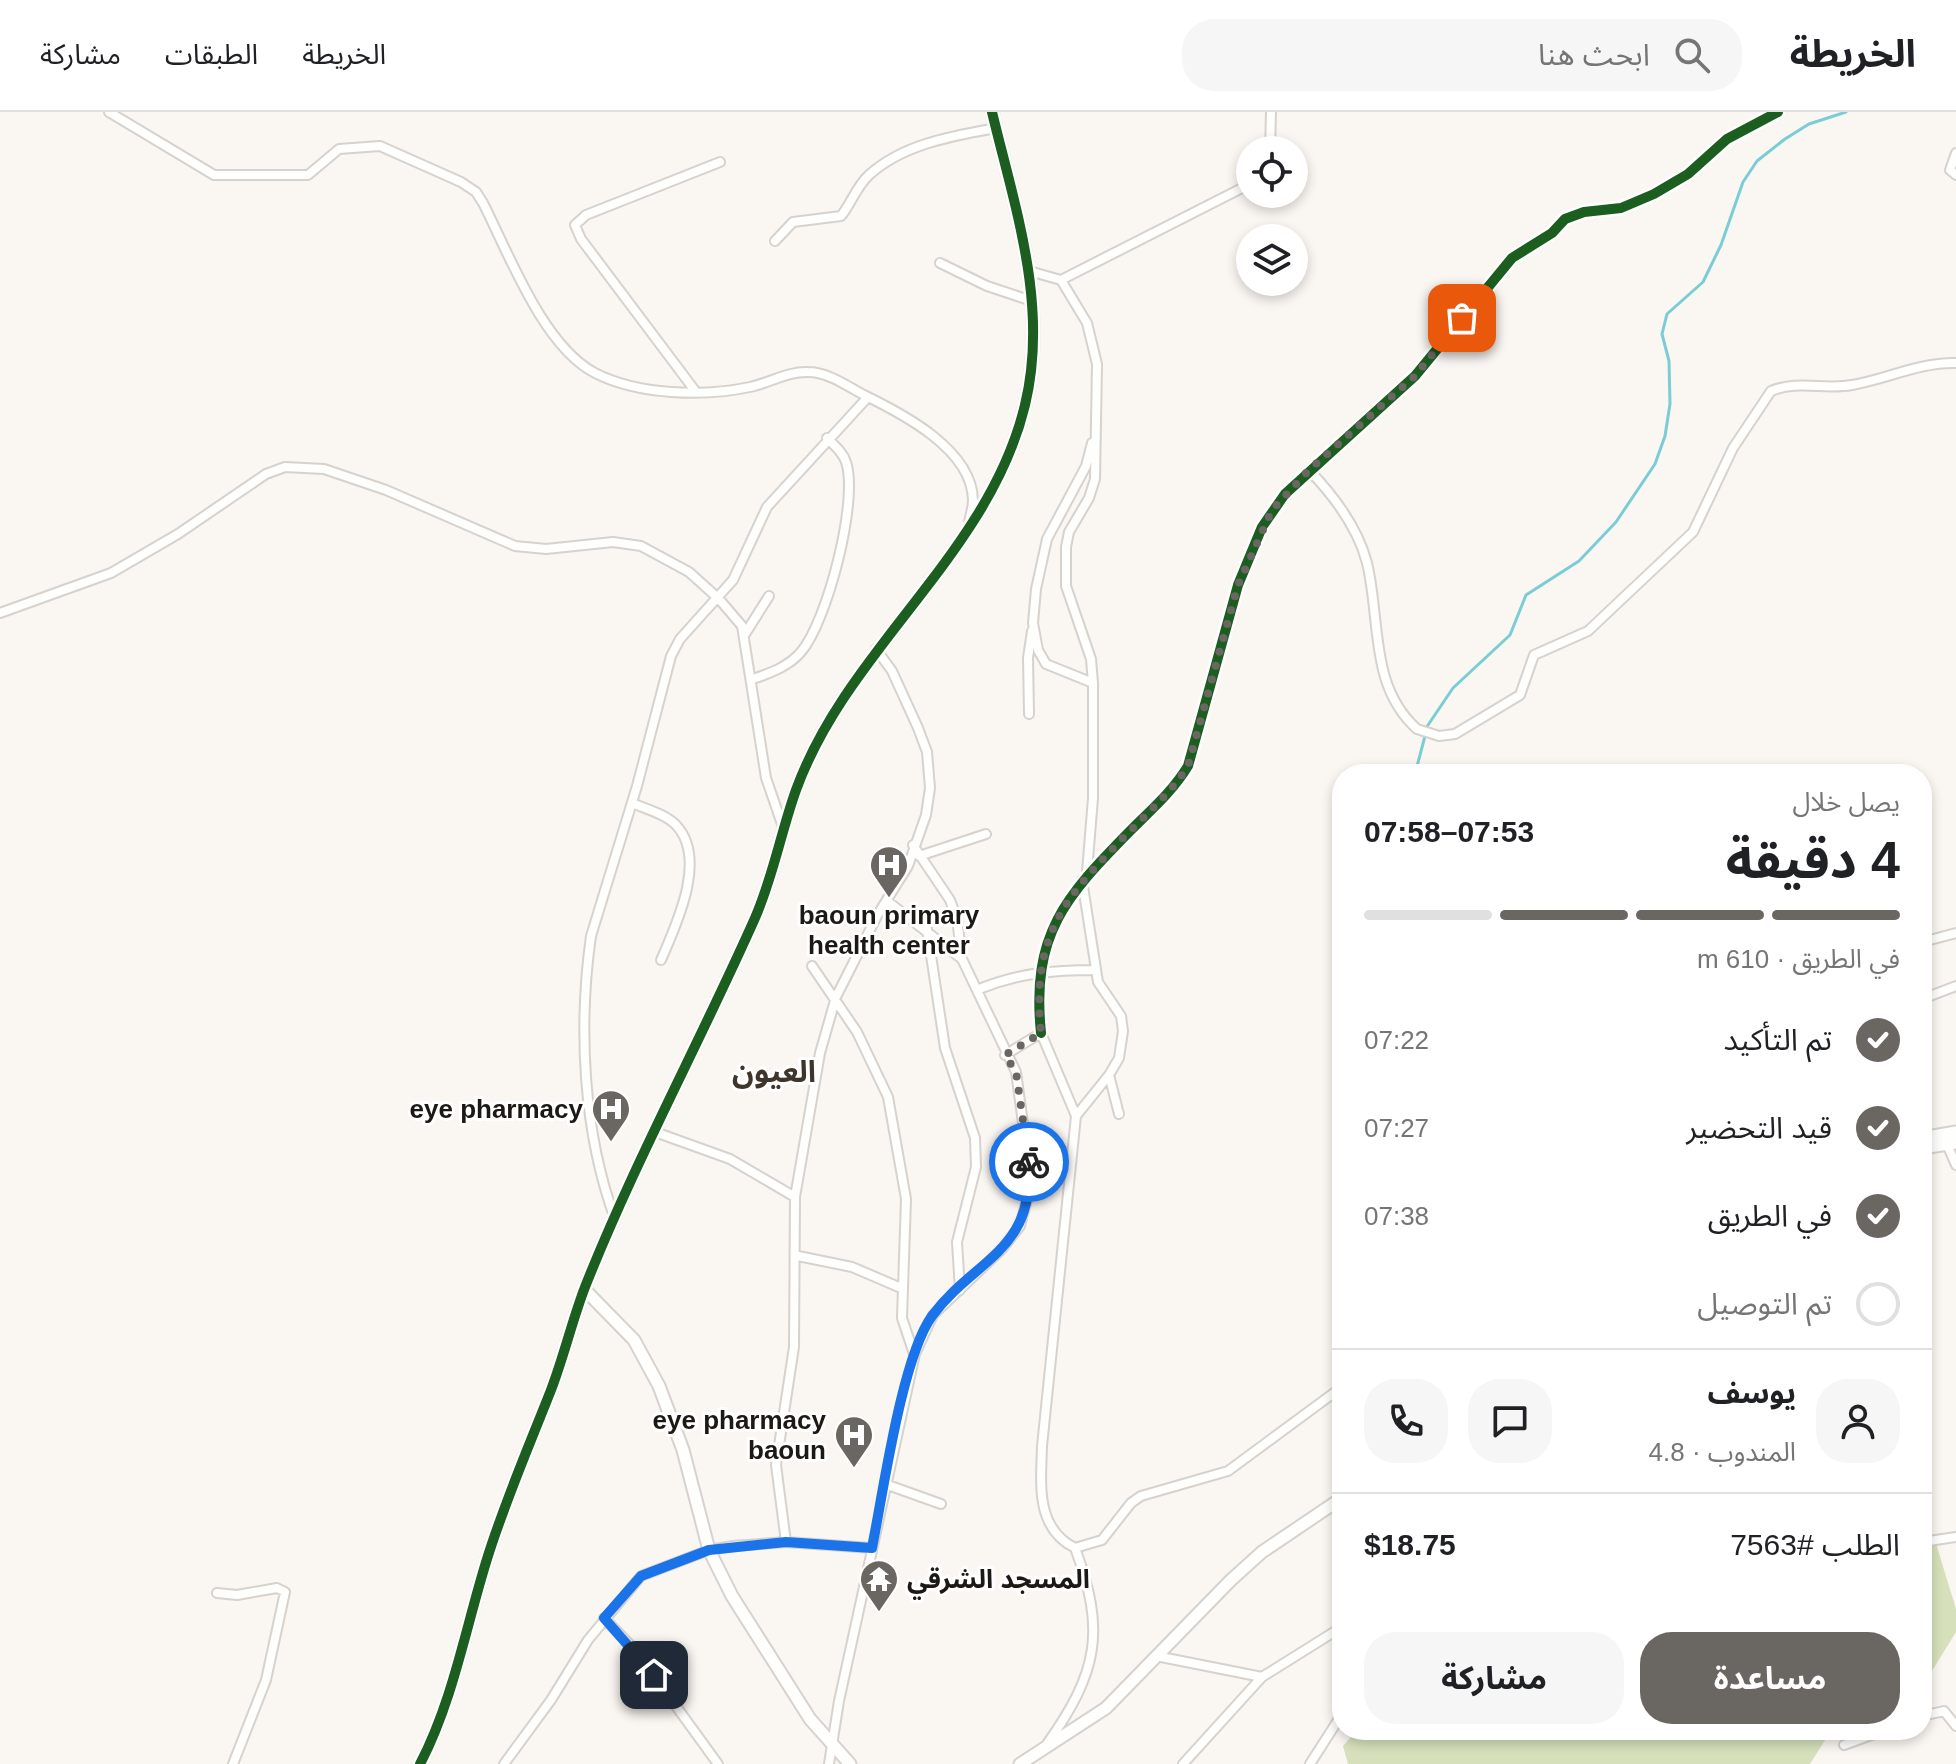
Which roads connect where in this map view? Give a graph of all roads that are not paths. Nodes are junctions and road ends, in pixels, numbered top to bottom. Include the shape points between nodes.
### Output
1 (109, 112) edge
2 (992, 112) edge
3 (1271, 112) edge
4 (1778, 112) edge
5 (996, 128) junction
6 (1270, 136) edge
7 (1956, 153) edge
8 (720, 162) dead end
9 (1956, 175) edge
10 (1236, 191) edge
11 (775, 241) dead end
12 (940, 263) dead end
13 (1029, 271) junction
14 (1061, 280) junction
15 (1032, 301) junction
16 (1956, 363) edge
17 (696, 392) junction
18 (868, 397) junction
19 (827, 438) junction
20 (1093, 439) junction
21 (1309, 470) junction
22 (968, 529) junction
23 (769, 596) dead end
24 (719, 599) junction
25 (0, 613) edge
26 (1033, 623) junction
27 (745, 634) junction
28 (876, 648) junction
29 (753, 679) junction
30 (1093, 683) junction
31 (1029, 714) dead end
32 (632, 803) junction
33 (785, 833) junction
34 (986, 834) dead end
35 (913, 845) junction
36 (919, 856) junction
37 (1085, 876) junction
38 (887, 901) junction
39 (927, 929) junction
40 (1956, 933) edge
41 (1932, 939) edge
42 (962, 959) junction
43 (661, 960) dead end
44 (812, 966) dead end
45 (1040, 970) junction
46 (1096, 970) junction
47 (1956, 986) edge
48 (979, 989) junction
49 (1932, 995) edge
50 (836, 997) junction
51 (1041, 1033) junction
52 (1005, 1055) junction
53 (1109, 1075) junction
54 (1119, 1114) dead end
55 (1076, 1116) junction
56 (655, 1132) junction
57 (1951, 1139) edge
58 (1956, 1165) edge
59 (795, 1197) junction
60 (615, 1220) junction
61 (798, 1256) junction
62 (901, 1288) junction
63 (584, 1289) junction
64 (960, 1290) junction
65 (915, 1354) junction
66 (1332, 1394) edge
67 (885, 1484) junction
68 (941, 1504) dead end
69 (1332, 1505) edge
70 (1956, 1537) edge
71 (1932, 1541) edge
72 (786, 1542) junction
73 (872, 1548) junction
74 (1075, 1548) junction
75 (709, 1550) junction
76 (217, 1593) dead end
77 (604, 1618) junction
78 (1332, 1633) edge
79 (1156, 1656) junction
80 (1262, 1677) junction
81 (1932, 1714) edge
82 (1956, 1726) edge
83 (1332, 1730) edge
84 (1858, 1740) edge
85 (1844, 1745) dead end
86 (832, 1747) junction
87 (1044, 1748) junction
88 (1037, 1760) edge
89 (233, 1764) edge
90 (420, 1764) edge
91 (504, 1764) edge
92 (718, 1764) edge
93 (829, 1764) edge
94 (850, 1764) edge
95 (1020, 1764) edge
96 (1183, 1764) edge
97 (1310, 1764) edge

1 - 17 street via 214,175 308,175 339,149 372,145 461,182 483,203 567,352 614,381
2 - 5 street
3 - 6 street
4 - 21 street via 1727,139 1688,174 1654,194 1621,208 1565,219 1512,258 1415,376
5 - 11 street via 939,139 898,156 870,174 842,216 793,222
5 - 13 street
7 - 9 street via 1950,170
8 - 17 street via 586,215 575,225
10 - 14 street
12 - 15 street
13 - 14 street
13 - 15 street
14 - 20 street via 1095,347
15 - 22 street via 1031,377 1018,429 1000,475
16 - 21 street via 1851,385 1793,385 1771,391 1733,448 1693,532 1588,631 1534,655 1520,695 1448,735 1417,729 1387,690 1364,553 1332,494
17 - 18 street via 812,372
18 - 19 street
18 - 22 street via 908,417 956,462 973,498
19 - 24 street via 767,507
19 - 29 street via 848,466 847,511 835,570 806,645 785,666
20 - 26 street via 1086,466 1047,539
20 - 30 street via 1095,479 1069,532 1066,586 1091,659
21 - 37 street via 1262,527 1234,598 1188,766 1173,790
22 - 28 street
23 - 27 street
24 - 25 street via 689,572 641,546 515,546 386,490 324,469 285,467 111,573
24 - 27 street
24 - 32 street via 680,639 671,656
26 - 30 street via 1046,664
26 - 31 street
27 - 29 street
28 - 33 street via 796,791
28 - 35 street via 892,671 927,752 926,815
29 - 33 street via 766,778
30 - 37 street via 1093,798
32 - 43 street via 674,824 690,855 682,899
32 - 60 street via 591,936 585,995 597,1156
33 - 56 street via 756,917
34 - 36 street
35 - 36 street
35 - 38 street via 908,866
36 - 42 street via 950,900
37 - 45 street via 1053,927
37 - 46 street
38 - 39 street
38 - 50 street
39 - 42 street
39 - 64 street via 945,1048 975,1138 976,1167 957,1242
40 - 41 street
42 - 48 street
44 - 50 street
45 - 46 street
45 - 48 street
45 - 51 street
46 - 53 street via 1101,992 1122,1020 1123,1047
47 - 49 street
48 - 52 street
50 - 59 street via 820,1053
50 - 62 street via 884,1083 894,1124 906,1199
51 - 52 street
51 - 55 street
52 - 64 street via 1016,1072 1025,1126 1028,1196 1012,1237
53 - 54 street
53 - 55 street
55 - 74 street via 1041,1480 1048,1526
56 - 59 street via 730,1159
56 - 60 street
57 - 58 street
59 - 61 street
60 - 63 street
61 - 62 street via 852,1267
61 - 72 street via 792,1378 776,1465
62 - 65 street via 904,1329
63 - 75 street via 634,1340 659,1386 683,1450
63 - 90 street via 505,1505
64 - 65 street via 933,1315
65 - 67 street
66 - 74 street via 1228,1471 1141,1496 1102,1540
67 - 68 street
67 - 73 street
69 - 79 street via 1262,1552
70 - 71 street
72 - 73 street
72 - 75 street
73 - 86 street
74 - 87 street via 1092,1601 1091,1655 1078,1700
75 - 77 street via 641,1576
75 - 86 street via 732,1596
76 - 89 street via 277,1588 285,1592 266,1680
77 - 91 street
77 - 92 street via 636,1651
78 - 80 street
79 - 80 street
79 - 87 street via 1106,1708
80 - 96 street
81 - 82 street via 1944,1711
83 - 97 street
84 - 85 street
86 - 93 street
86 - 94 street
87 - 88 street
88 - 95 street

